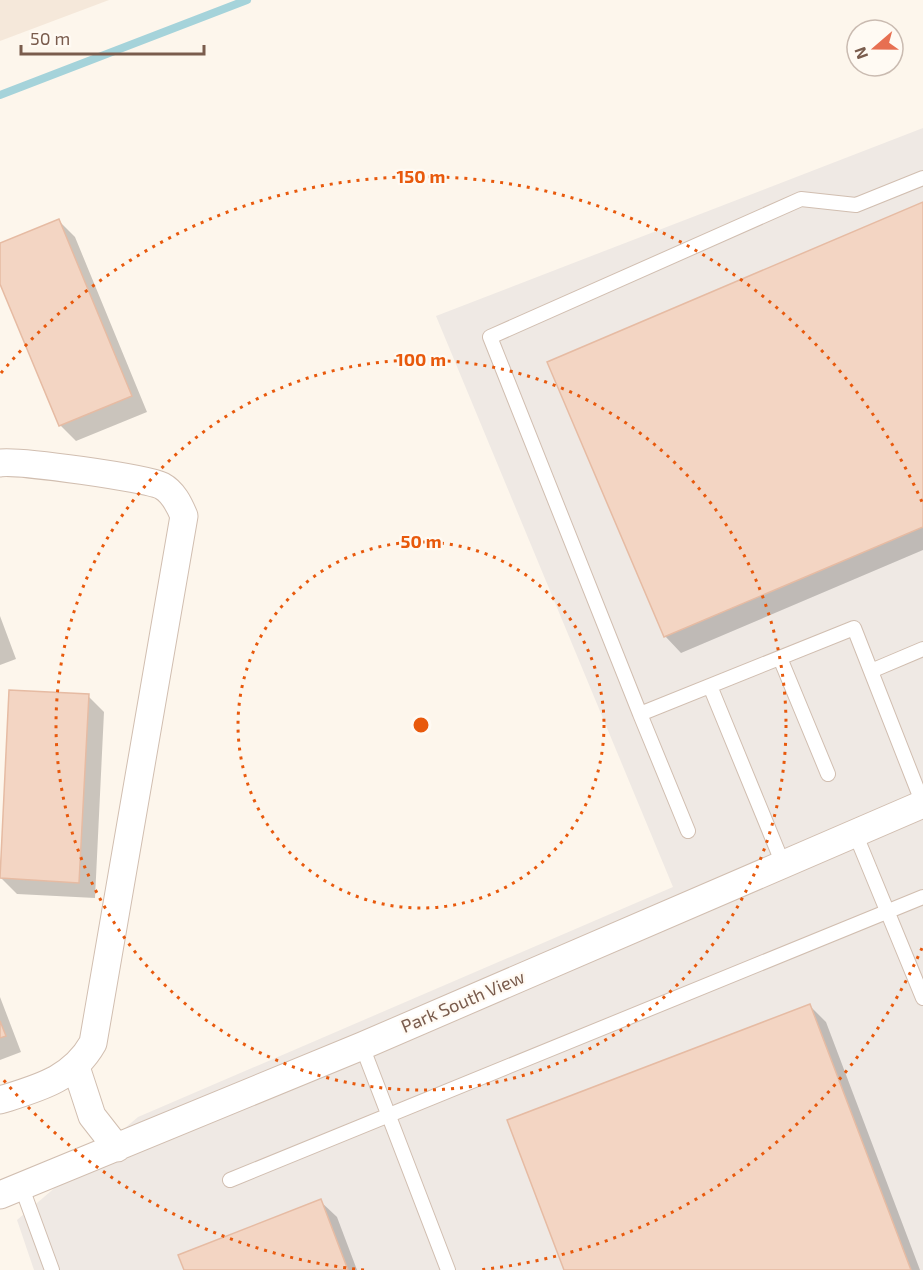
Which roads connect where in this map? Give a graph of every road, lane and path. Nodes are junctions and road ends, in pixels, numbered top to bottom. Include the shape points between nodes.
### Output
1 (923, 178) edge
2 (1, 458) edge
3 (923, 649) edge
4 (780, 658) junction
5 (871, 671) junction
6 (710, 686) junction
7 (640, 714) junction
8 (828, 774) dead end
9 (923, 804) edge
10 (688, 831) dead end
11 (855, 833) junction
12 (783, 864) junction
13 (923, 897) edge
14 (886, 913) junction
15 (923, 998) edge
16 (362, 1046) junction
17 (76, 1067) junction
18 (0, 1100) edge
19 (390, 1115) junction
20 (117, 1148) junction
21 (230, 1180) dead end
22 (11, 1192) edge
23 (52, 1270) edge
24 (448, 1270) edge

1 - 7 lane via 856,206 801,199 490,337
2 - 17 street via 135,478 163,486 176,499 184,516 93,1043
3 - 5 lane
4 - 5 lane via 854,628
4 - 6 lane
4 - 8 lane
5 - 9 lane
6 - 7 lane
6 - 12 lane
7 - 10 lane
9 - 11 street, Park South View
11 - 12 street, Park South View
11 - 14 lane
12 - 16 street, Park South View
13 - 14 lane
14 - 15 lane
14 - 19 lane
16 - 19 lane
16 - 20 street, Park South View
17 - 18 street via 49,1084
17 - 20 street via 92,1116
19 - 21 lane
19 - 24 lane
20 - 22 street, Park South View
22 - 23 lane

